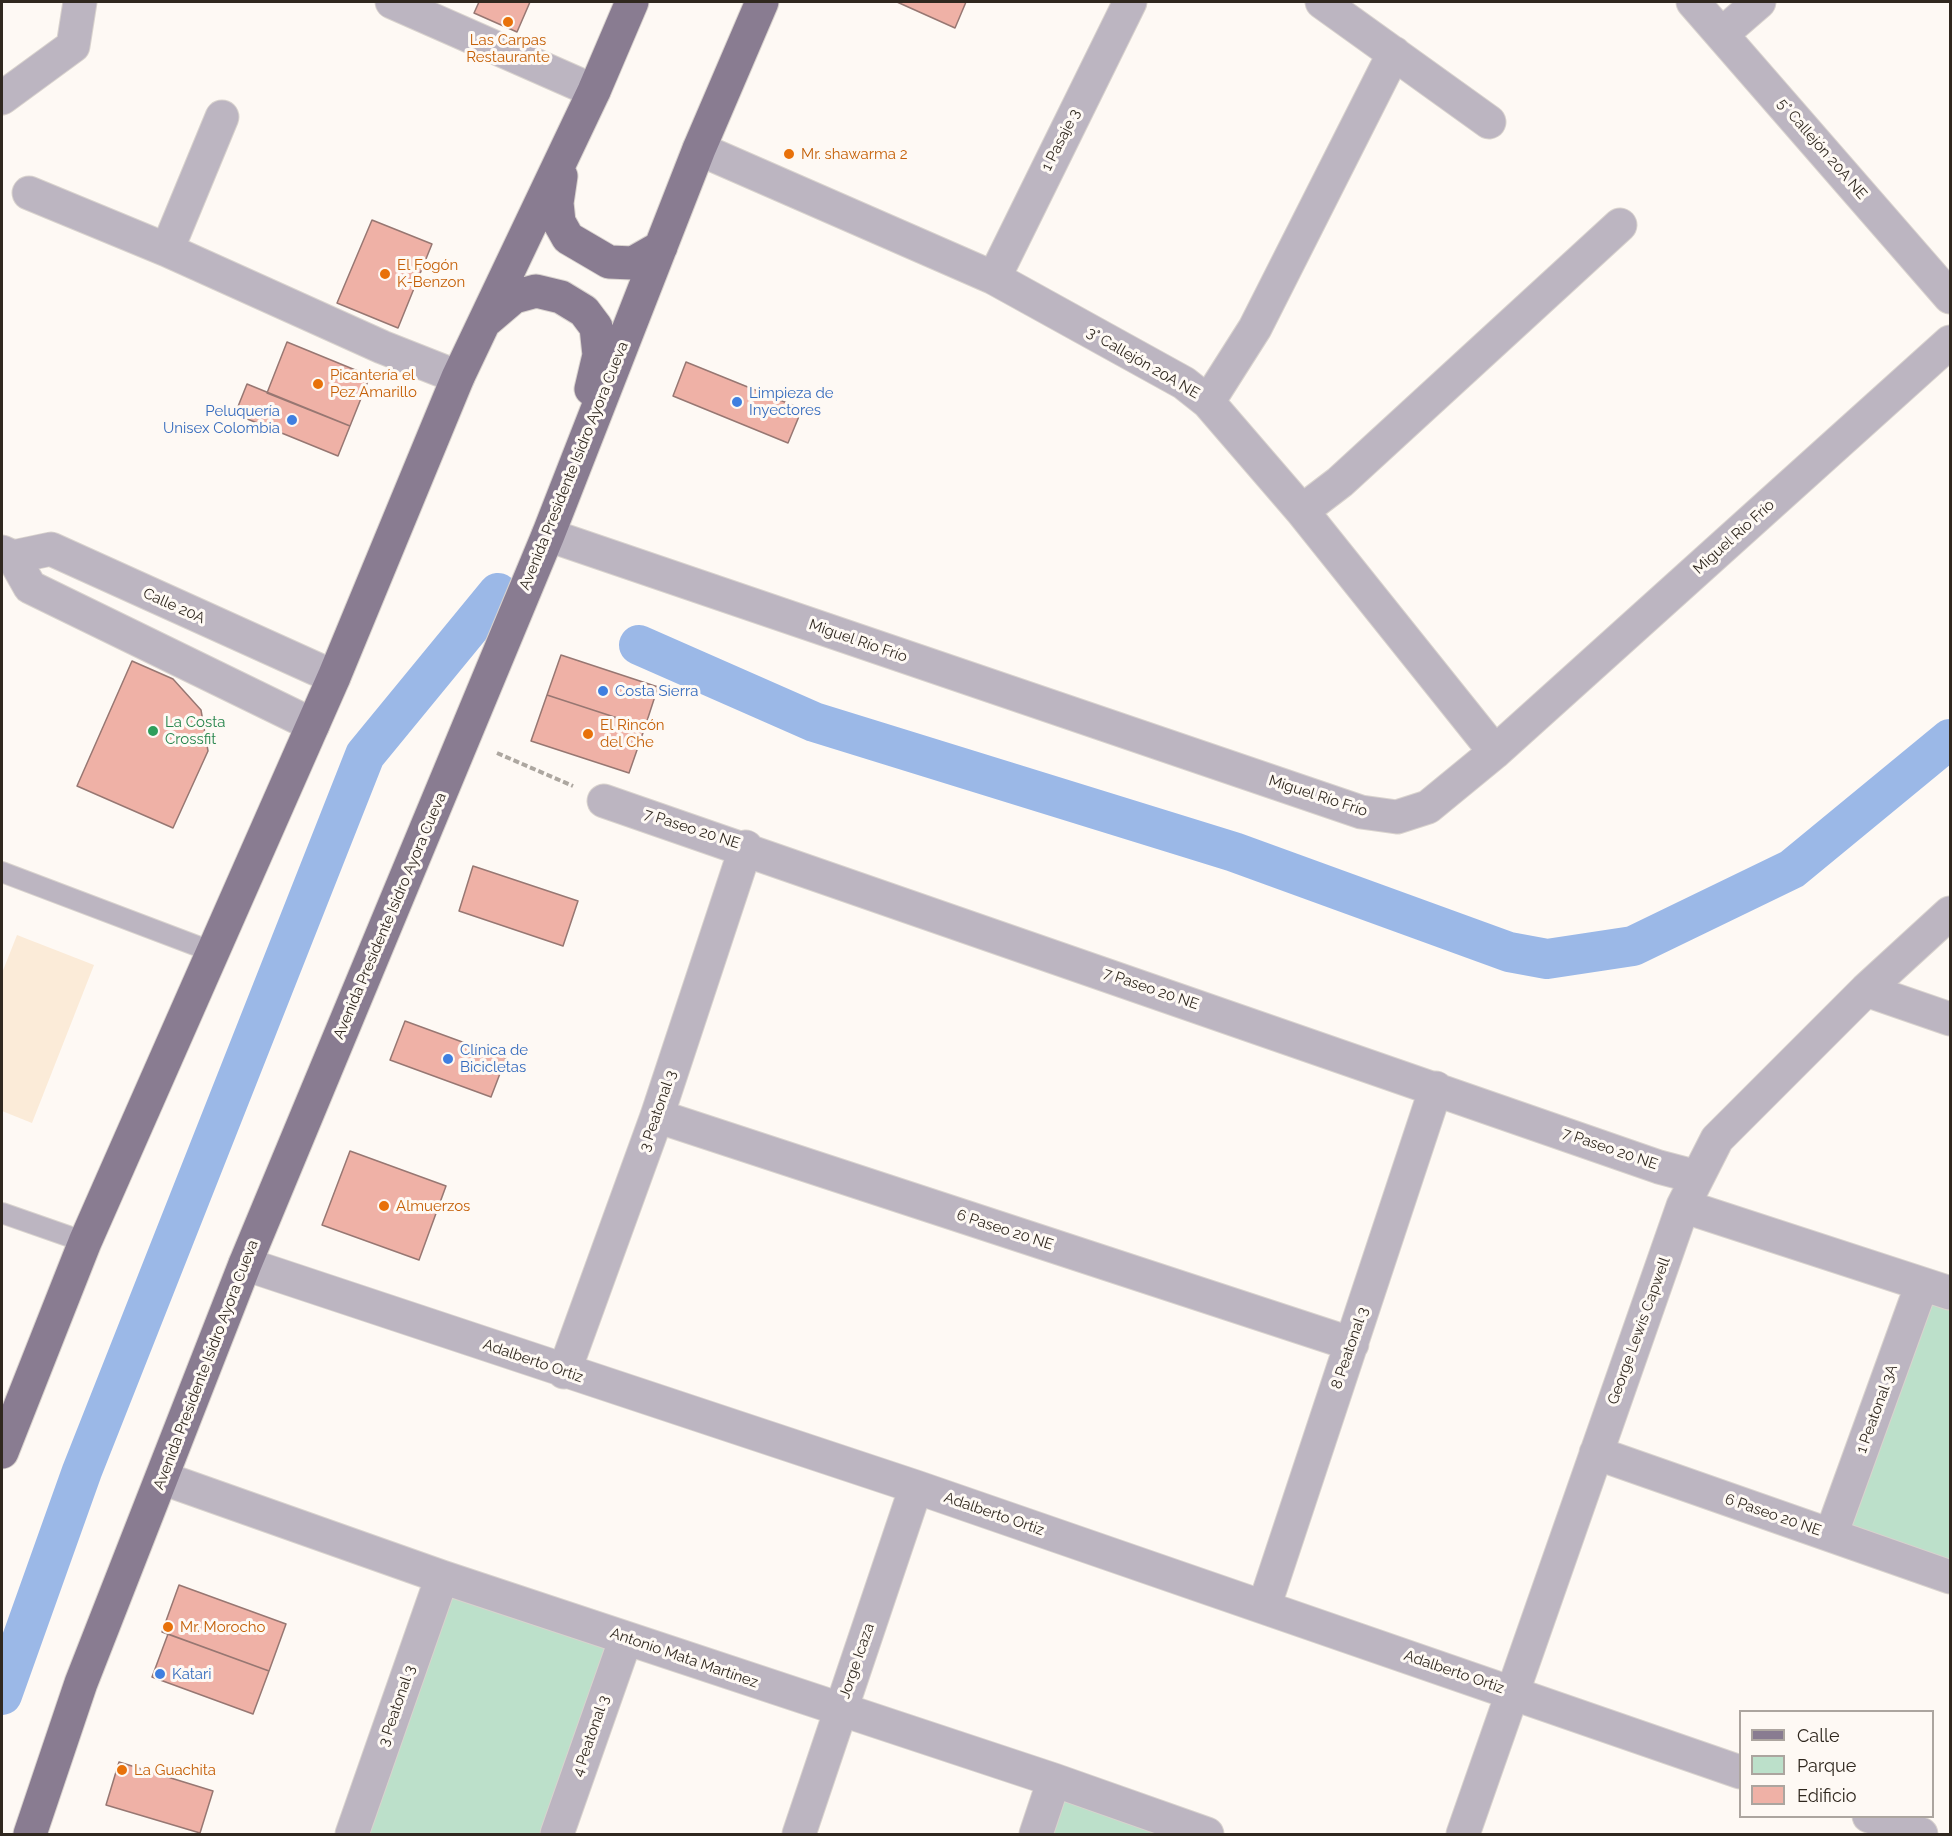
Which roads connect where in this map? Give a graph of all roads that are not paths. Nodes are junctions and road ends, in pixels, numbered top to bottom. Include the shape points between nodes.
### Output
1 (80, 2) edge
2 (392, 2) edge
3 (632, 2) edge
4 (762, 2) edge
5 (1130, 2) edge
6 (1322, 2) edge
7 (1693, 2) edge
8 (1759, 2) edge
9 (1722, 34) junction
10 (1394, 53) junction
11 (594, 91) junction
12 (2, 98) edge
13 (222, 117) dead end
14 (1489, 122) dead end
15 (699, 149) junction
16 (564, 156) junction
17 (29, 193) dead end
18 (1620, 225) dead end
19 (661, 247) junction
20 (167, 250) junction
21 (994, 278) junction
22 (1950, 297) edge
23 (483, 323) junction
24 (1950, 342) edge
25 (458, 377) junction
26 (1208, 402) junction
27 (571, 476) junction
28 (1302, 511) junction
29 (548, 535) junction
30 (7, 554) edge
31 (334, 677) junction
32 (313, 725) junction
33 (1495, 752) junction
34 (604, 801) road end
35 (746, 847) junction
36 (2, 872) edge
37 (1950, 913) edge
38 (213, 952) junction
39 (1866, 990) junction
40 (1950, 1019) edge
41 (1436, 1088) junction
42 (657, 1116) junction
43 (1697, 1177) junction
44 (1683, 1206) junction
45 (2, 1213) edge
46 (85, 1242) junction
47 (245, 1264) junction
48 (1936, 1288) edge
49 (1352, 1344) junction
50 (564, 1372) junction
51 (2, 1452) edge
52 (1596, 1453) junction
53 (162, 1479) junction
54 (916, 1487) junction
55 (1831, 1535) junction
56 (442, 1577) junction
57 (1950, 1577) edge
58 (1264, 1608) junction
59 (626, 1638) junction
60 (1514, 1692) junction
61 (840, 1711) junction
62 (1739, 1772) edge
63 (1054, 1780) junction
64 (1875, 1818) edge
65 (30, 1834) edge
66 (352, 1834) edge
67 (557, 1834) edge
68 (799, 1834) edge
69 (1036, 1834) edge
70 (1203, 1834) edge
71 (1463, 1834) edge
72 (1921, 1834) edge

1 - 12 street via 73,46
2 - 11 street
3 - 11 main road
4 - 15 main road, Avenida Presidente Isidro Ayora Cueva
5 - 21 street, 1 Pasaje 3
6 - 10 street
7 - 9 street, 5° Callejón 20A NE
8 - 9 street
9 - 22 street, 5° Callejón 20A NE
10 - 14 street
10 - 26 street via 1255,328
11 - 16 main road
13 - 20 street
15 - 19 main road, Avenida Presidente Isidro Ayora Cueva
15 - 21 street, 3° Callejón 20A NE
16 - 19 main road via 557,203 559,222 568,238 609,262 633,263
16 - 23 main road
17 - 20 street
18 - 28 street via 1340,482
19 - 27 main road, Avenida Presidente Isidro Ayora Cueva
20 - 25 street
21 - 26 street, 3° Callejón 20A NE via 1184,383
23 - 25 main road
23 - 27 main road via 514,297 536,291 561,297 584,311 596,327 599,355
24 - 33 street, Miguel Río Frío
25 - 31 main road
26 - 28 street, 3° Callejón 20A NE
27 - 29 main road, Avenida Presidente Isidro Ayora Cueva
28 - 33 street, 3° Callejón 20A NE
29 - 33 street, Miguel Río Frío via 1361,812 1397,818 1428,807
29 - 47 main road, Avenida Presidente Isidro Ayora Cueva
30 - 31 street, Calle 20A via 51,549
30 - 32 street, Calle 20A via 30,586
31 - 32 main road
32 - 38 main road
34 - 35 street, 7 Paseo 20 NE
35 - 41 street, 7 Paseo 20 NE
35 - 42 street, 3 Peatonal 3
36 - 38 lane
37 - 39 street, George Lewis Capwell
38 - 46 main road
39 - 40 street
39 - 43 street, George Lewis Capwell via 1717,1139
41 - 43 street, 7 Paseo 20 NE
41 - 49 street, 8 Peatonal 3
42 - 49 street, 6 Paseo 20 NE
42 - 50 street, 3 Peatonal 3
43 - 44 street, George Lewis Capwell
44 - 48 street
44 - 52 street, George Lewis Capwell
45 - 46 lane
46 - 51 main road
47 - 50 street, Adalberto Ortiz
47 - 53 main road, Avenida Presidente Isidro Ayora Cueva
48 - 55 street, 1 Peatonal 3A
49 - 58 street, 8 Peatonal 3
50 - 54 street, Adalberto Ortiz
52 - 55 street, 6 Paseo 20 NE
52 - 60 street, George Lewis Capwell
53 - 56 street, Antonio Mata Martínez
53 - 65 main road, Avenida Presidente Isidro Ayora Cueva via 81,1683
54 - 58 street, Adalberto Ortiz
54 - 61 street, Jorge Icaza
55 - 57 street, 6 Paseo 20 NE
56 - 59 street, Antonio Mata Martínez
56 - 66 street, 3 Peatonal 3
58 - 60 street, Adalberto Ortiz
59 - 61 street, Antonio Mata Martínez
59 - 67 street, 4 Peatonal 3
60 - 62 street, Adalberto Ortiz
60 - 71 street, George Lewis Capwell
61 - 63 street, Antonio Mata Martínez
61 - 68 street, Jorge Icaza
63 - 69 street
63 - 70 street, Antonio Mata Martínez
64 - 72 street

